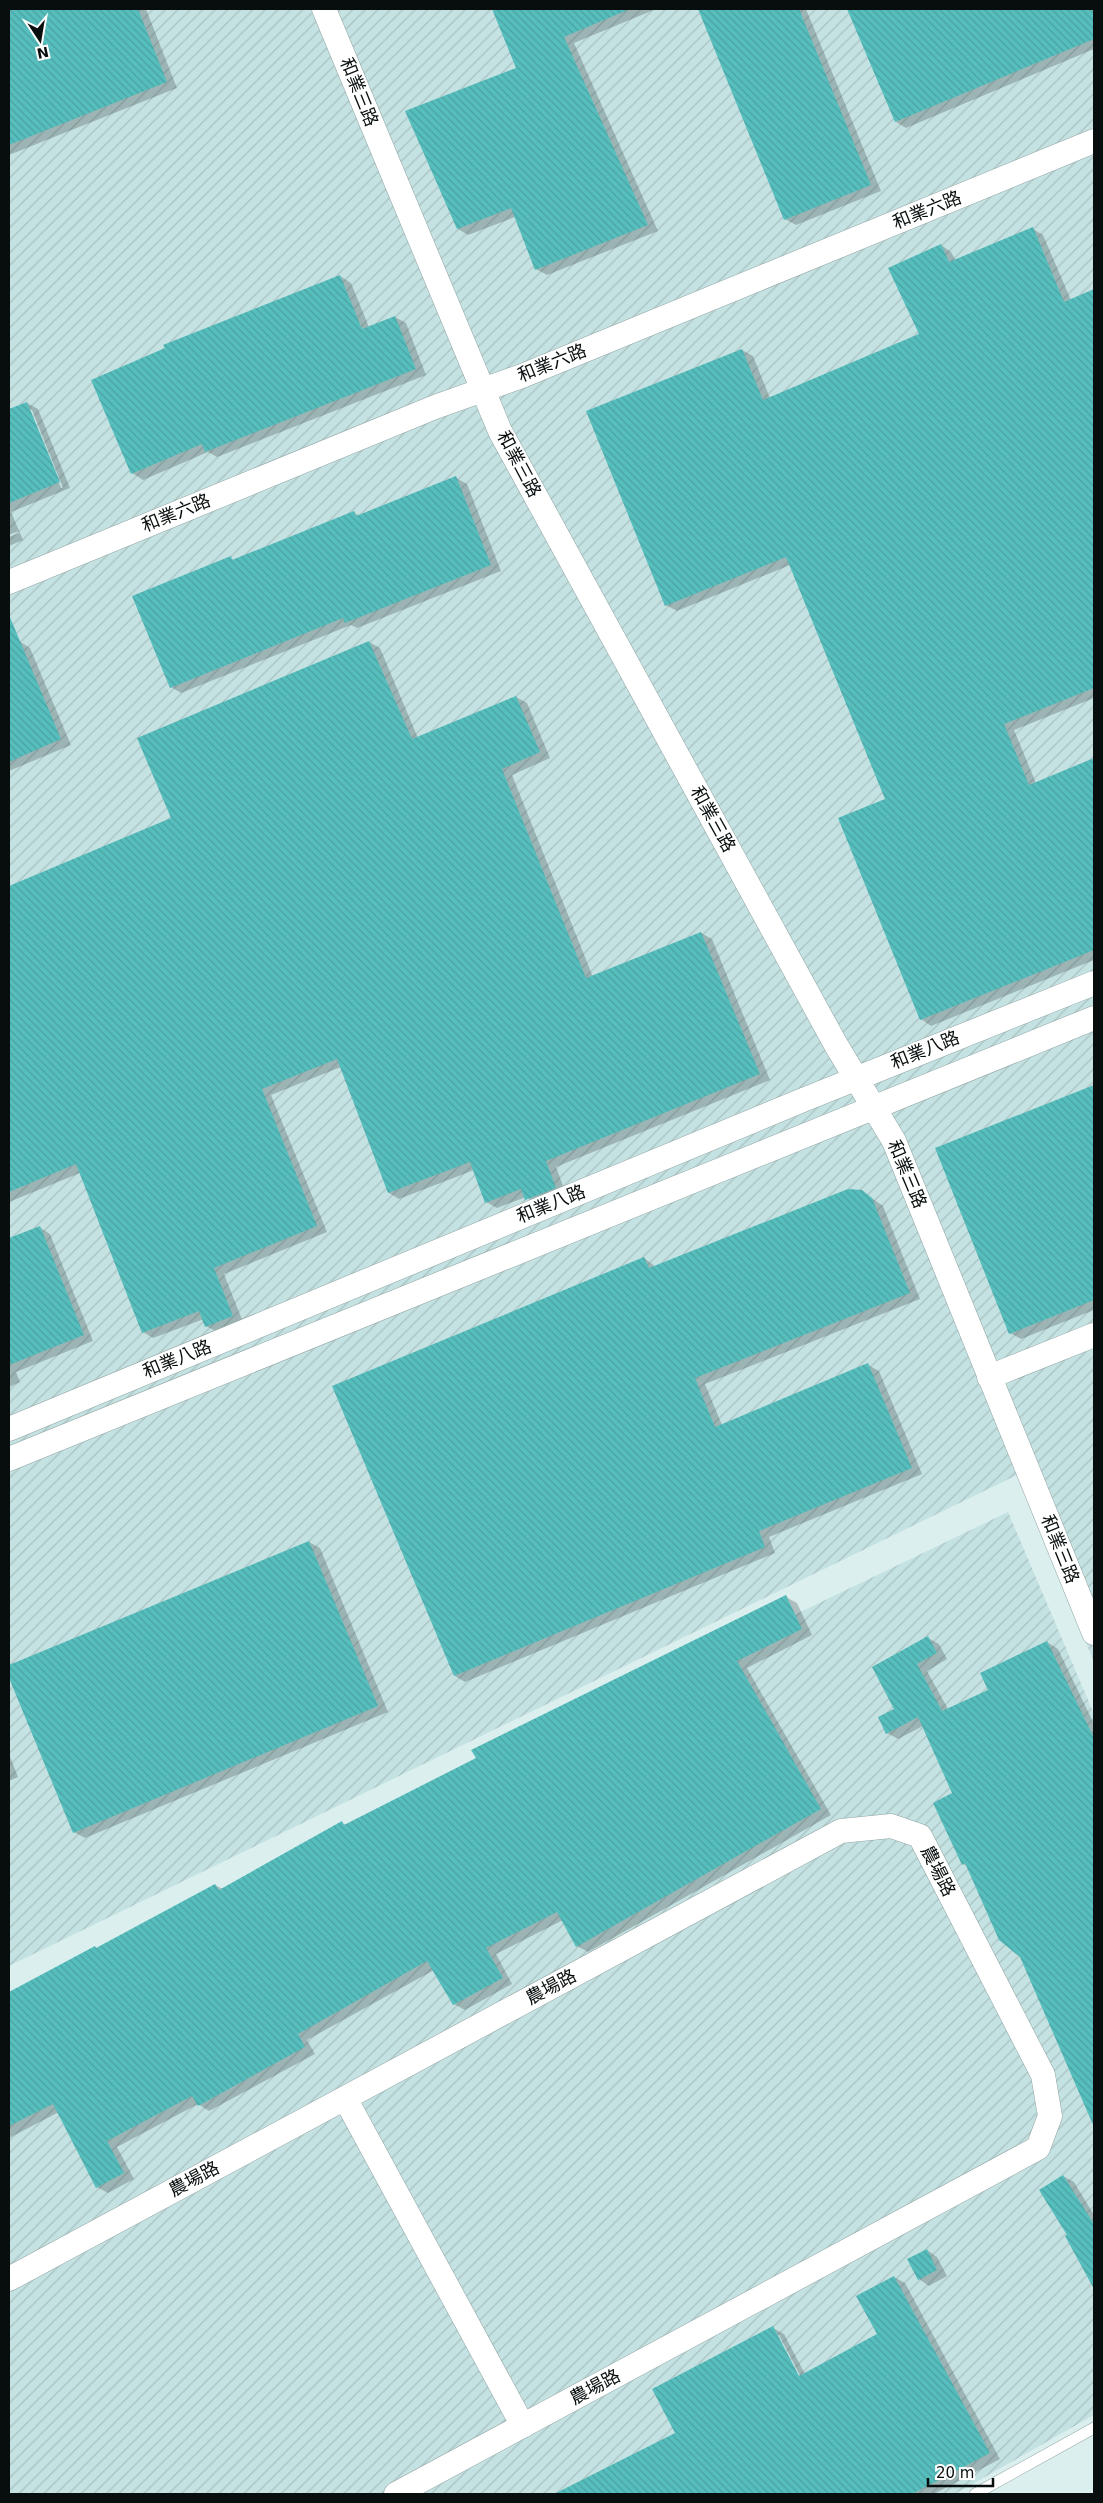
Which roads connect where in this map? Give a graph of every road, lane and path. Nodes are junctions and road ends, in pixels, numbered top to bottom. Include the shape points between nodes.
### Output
1 (324, 9) edge
2 (1094, 141) edge
3 (482, 390) junction
4 (9, 582) edge
5 (1094, 983) edge
6 (1094, 1018) edge
7 (857, 1078) junction
8 (876, 1107) junction
9 (1094, 1335) edge
10 (989, 1377) junction
11 (9, 1428) edge
12 (9, 1459) edge
13 (1094, 1633) edge
14 (346, 2098) junction
15 (9, 2279) edge
16 (523, 2426) junction
17 (1094, 2428) edge
18 (396, 2494) edge
19 (975, 2494) edge

1 - 3 street, 和業三路
2 - 3 street, 和業六路
3 - 4 street, 和業六路
3 - 7 street, 和業三路 via 500,431
5 - 7 street, 和業八路
6 - 8 street, 和業八路
7 - 8 street, 和業三路
7 - 11 street, 和業八路
8 - 10 street, 和業三路 via 894,1142
8 - 12 street, 和業八路
9 - 10 street
10 - 13 street, 和業三路
14 - 15 street, 農場路
14 - 16 street
14 - 16 street, 農場路 via 841,1831 891,1826 920,1836 1043,2075 1050,2116 1038,2148
16 - 18 street, 農場路
17 - 19 lane

